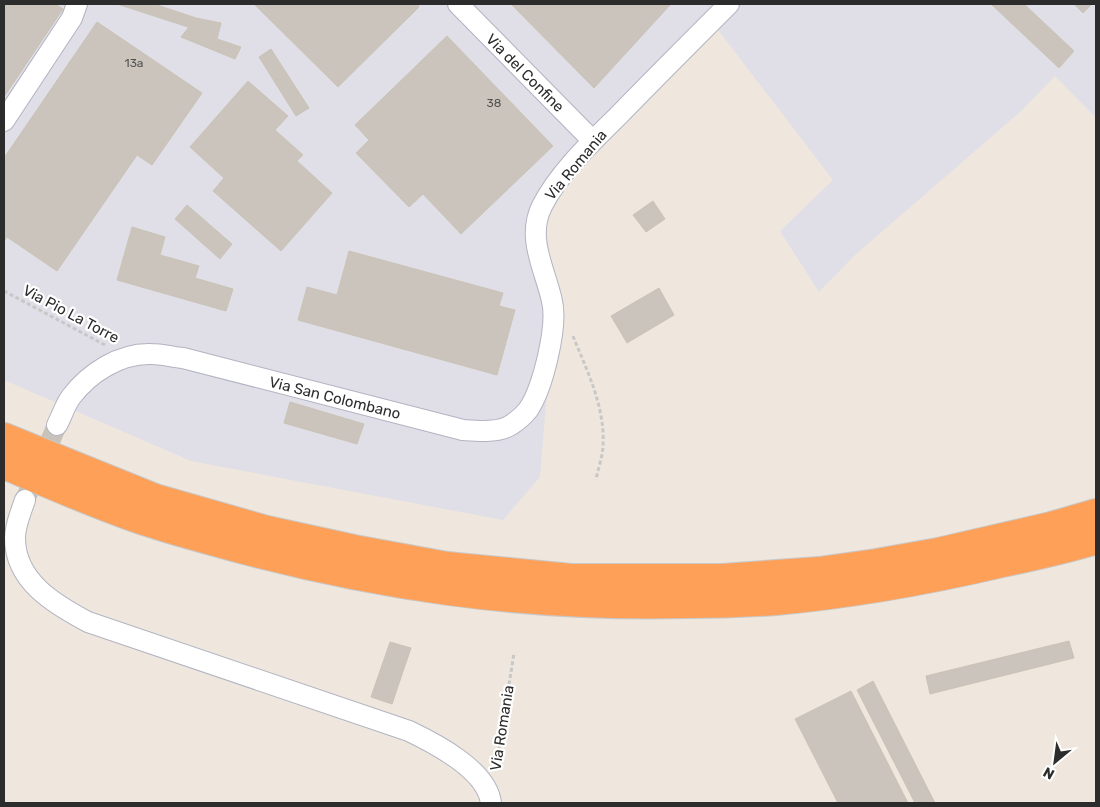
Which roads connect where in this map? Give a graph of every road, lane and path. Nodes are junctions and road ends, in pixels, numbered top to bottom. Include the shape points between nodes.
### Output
1 (77, 4) edge
2 (458, 4) edge
3 (729, 4) edge
4 (5, 118) edge
5 (593, 141) junction
6 (4, 291) edge
7 (553, 302) joint
8 (572, 335) dead end
9 (127, 357) junction
10 (57, 425) tunnel mouth
11 (4, 437) edge
12 (4, 465) edge
13 (596, 480) dead end
14 (25, 500) tunnel mouth
15 (1096, 512) edge
16 (1096, 540) edge
17 (514, 654) dead end
18 (491, 799) edge

1 - 4 street via 72,18
2 - 5 street, Via del Confine
3 - 5 street, Via Romania
5 - 7 street, Via Romania via 555,186 542,206 535,226
6 - 9 path, Via Pio La Torre
7 - 9 street, Via San Colombano via 551,344 536,395 527,411 510,426 490,431 463,430 182,358 150,354
8 - 13 path via 601,412 603,446
9 - 10 street, Via San Colombano via 87,380 71,398
11 - 15 highway via 155,498 267,530 447,566 571,578 722,578 820,571 938,552 1051,526
12 - 16 highway via 150,523 264,556 424,588 577,604 775,601 866,590 944,577
14 - 18 street via 15,537 17,557 29,579 65,610 88,622 409,731 439,745 463,762
17 - 18 path, Via Romania

